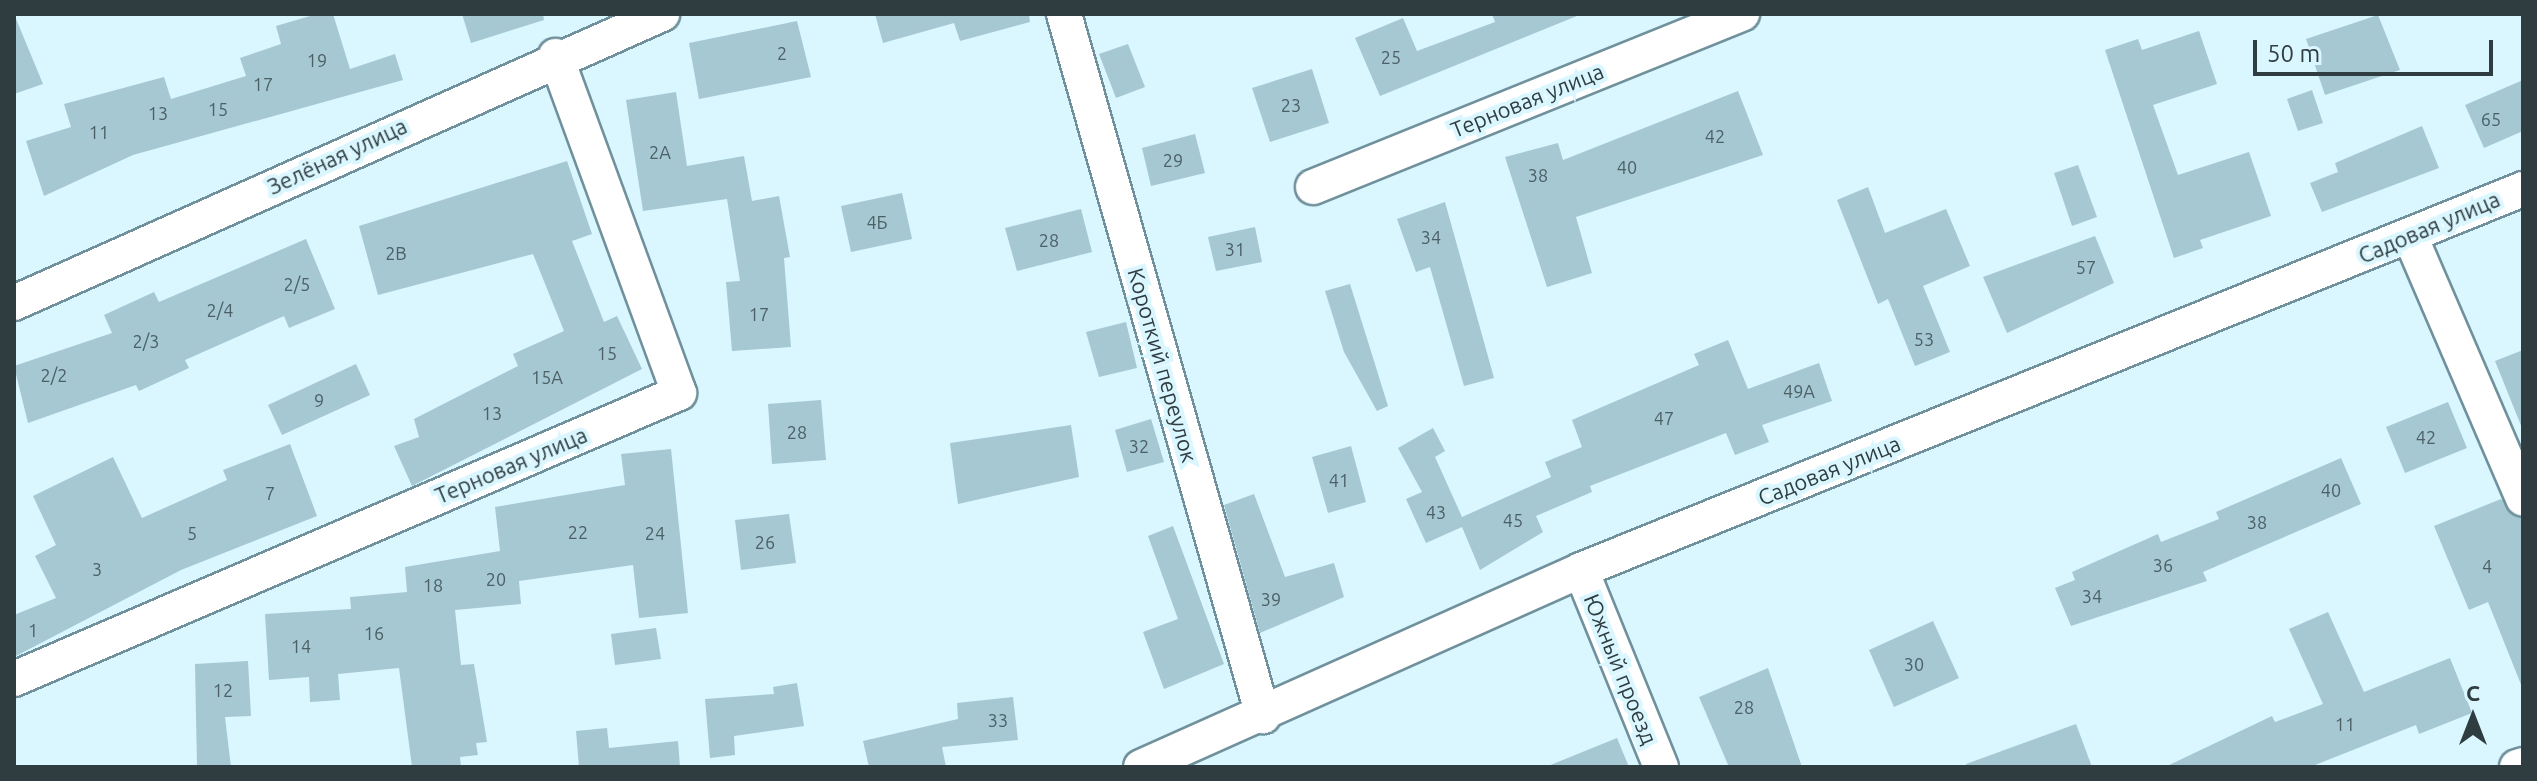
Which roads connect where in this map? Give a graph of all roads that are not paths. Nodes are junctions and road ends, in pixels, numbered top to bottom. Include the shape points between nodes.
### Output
1 (662, 14) edge
2 (1064, 14) edge
3 (1742, 14) edge
4 (556, 56) junction
5 (1313, 187) dead end
6 (2523, 189) edge
7 (2410, 236) junction
8 (14, 303) edge
9 (2523, 499) edge
10 (1581, 570) junction
11 (14, 679) edge
12 (1263, 716) junction
13 (2523, 765) edge
14 (1141, 767) edge
15 (1661, 767) edge
16 (2517, 767) edge

1 - 4 street, Зелёная улица
2 - 12 street, Короткий переулок
3 - 5 street, Терновая улица
4 - 8 street, Зелёная улица
4 - 11 street, Терновая улица via 679,393
6 - 7 street, Садовая улица
7 - 9 street
7 - 10 street, Садовая улица
10 - 12 street, Садовая улица
10 - 15 street, Южный проезд
12 - 14 street, Садовая улица
13 - 16 street

